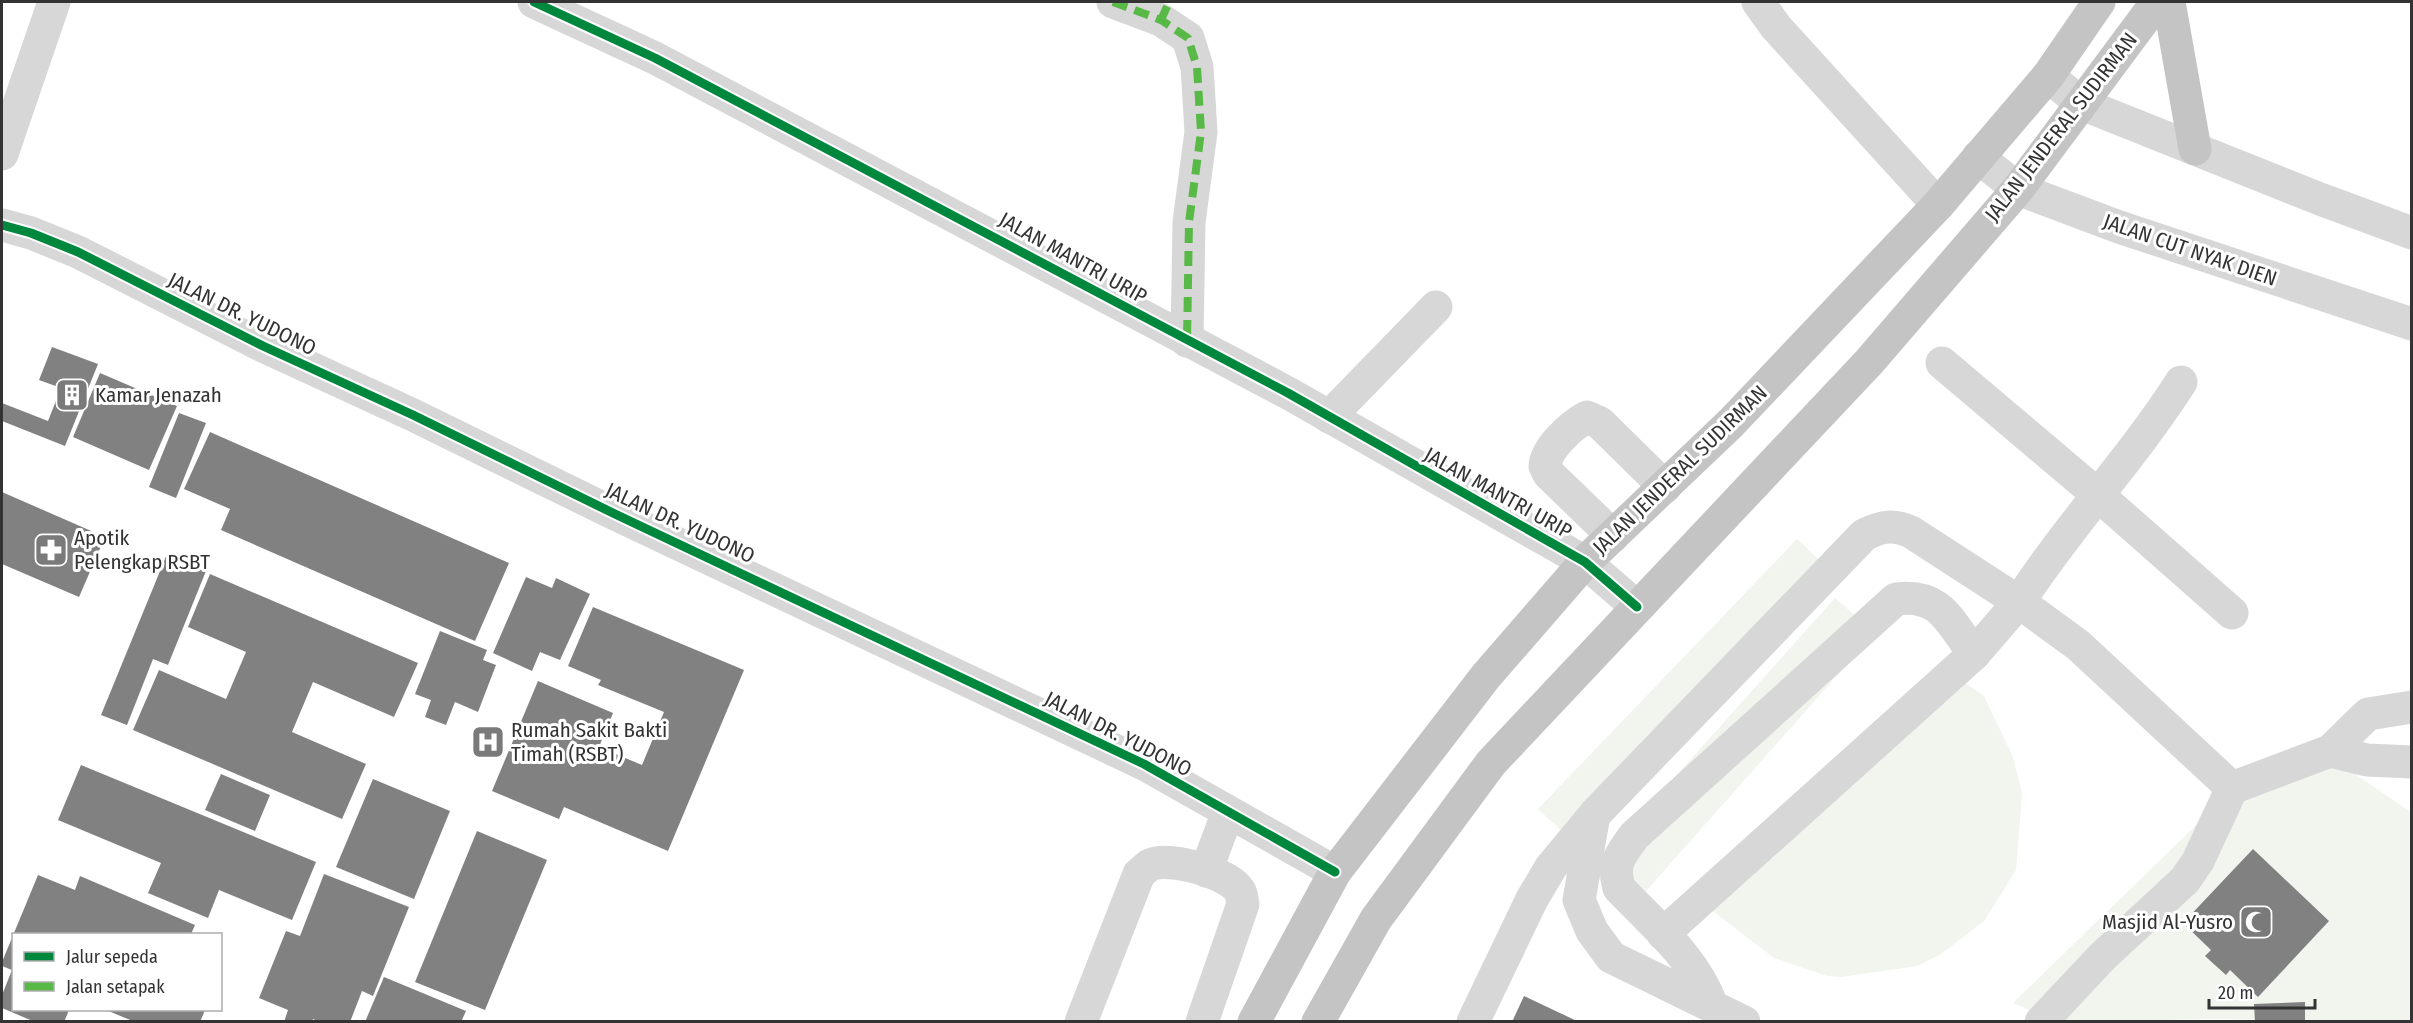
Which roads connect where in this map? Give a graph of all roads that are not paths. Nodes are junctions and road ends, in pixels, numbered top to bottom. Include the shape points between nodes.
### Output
1 (54, 2) edge
2 (534, 2) edge
3 (1113, 2) edge
4 (1758, 2) edge
5 (2099, 2) edge
6 (2157, 2) edge
7 (2169, 2) edge
8 (1165, 11) edge
9 (2048, 76) junction
10 (2082, 104) junction
11 (2195, 149) junction
12 (2, 154) edge
13 (1977, 157) junction
14 (2018, 189) junction
15 (1938, 205) junction
16 (2, 225) edge
17 (2412, 232) edge
18 (1436, 307) dead end
19 (2412, 324) edge
20 (1186, 341) junction
21 (1942, 363) dead end
22 (2181, 382) dead end
23 (1329, 417) junction
24 (1665, 487) junction
25 (2098, 495) junction
26 (1613, 536) junction
27 (1585, 562) junction
28 (2019, 602) junction
29 (1637, 607) junction
30 (2232, 613) dead end
31 (1974, 654) junction
32 (2412, 707) edge
33 (2330, 751) junction
34 (2412, 762) edge
35 (2232, 788) junction
36 (1228, 812) junction
37 (1594, 815) junction
38 (1206, 871) junction
39 (1335, 872) junction
40 (1663, 934) junction
41 (1712, 1006) junction
42 (1081, 1022) edge
43 (1202, 1022) edge
44 (1254, 1022) edge
45 (1318, 1022) edge
46 (1473, 1022) edge
47 (1743, 1022) edge
48 (2041, 1022) edge

1 - 12 street
2 - 20 street, JALAN MANTRI URIP via 655,58 1047,263
3 - 8 street
4 - 15 street via 1776,27
5 - 9 highway, JALAN JENDERAL SUDIRMAN
6 - 10 highway, JALAN JENDERAL SUDIRMAN
7 - 11 highway
8 - 20 street via 1188,38 1197,67 1201,132 1189,222
9 - 10 street
9 - 13 highway, JALAN JENDERAL SUDIRMAN
10 - 11 street
10 - 14 highway, JALAN JENDERAL SUDIRMAN
11 - 17 street
13 - 14 street, JALAN CUT NYAK DIEN
13 - 15 highway, JALAN JENDERAL SUDIRMAN
14 - 19 street, JALAN CUT NYAK DIEN
14 - 29 highway, JALAN JENDERAL SUDIRMAN via 1869,362
15 - 24 highway, JALAN JENDERAL SUDIRMAN
16 - 36 street, JALAN DR. YUDONO via 78,252 263,346 1144,764
18 - 23 street
20 - 23 street, JALAN MANTRI URIP
21 - 25 street
22 - 25 street via 2151,429
23 - 27 street, JALAN MANTRI URIP
24 - 26 highway, JALAN JENDERAL SUDIRMAN
24 - 26 street via 1600,423 1587,417 1580,421 1549,452 1545,466
25 - 28 street
25 - 30 street
26 - 27 highway, JALAN JENDERAL SUDIRMAN
27 - 29 street, JALAN MANTRI URIP
27 - 39 highway, JALAN JENDERAL SUDIRMAN via 1486,676
28 - 31 street
28 - 35 street via 2078,645
28 - 37 street via 1898,526 1882,526 1864,535
29 - 45 highway, JALAN JENDERAL SUDIRMAN via 1491,763 1376,919
31 - 40 street
31 - 40 street via 1944,613 1929,600 1896,600 1634,836 1614,872 1619,888
32 - 33 street via 2368,714
33 - 34 street via 2367,760
33 - 35 street
35 - 48 street via 2185,880 2102,957
36 - 38 street
36 - 39 street, JALAN DR. YUDONO
37 - 41 street via 1579,900 1592,931 1611,957
37 - 46 street via 1551,867
38 - 42 street via 1169,863 1151,865 1139,874
38 - 43 street via 1228,880 1239,890 1243,904
39 - 44 highway, JALAN JENDERAL SUDIRMAN
40 - 41 street via 1704,984
41 - 47 street

